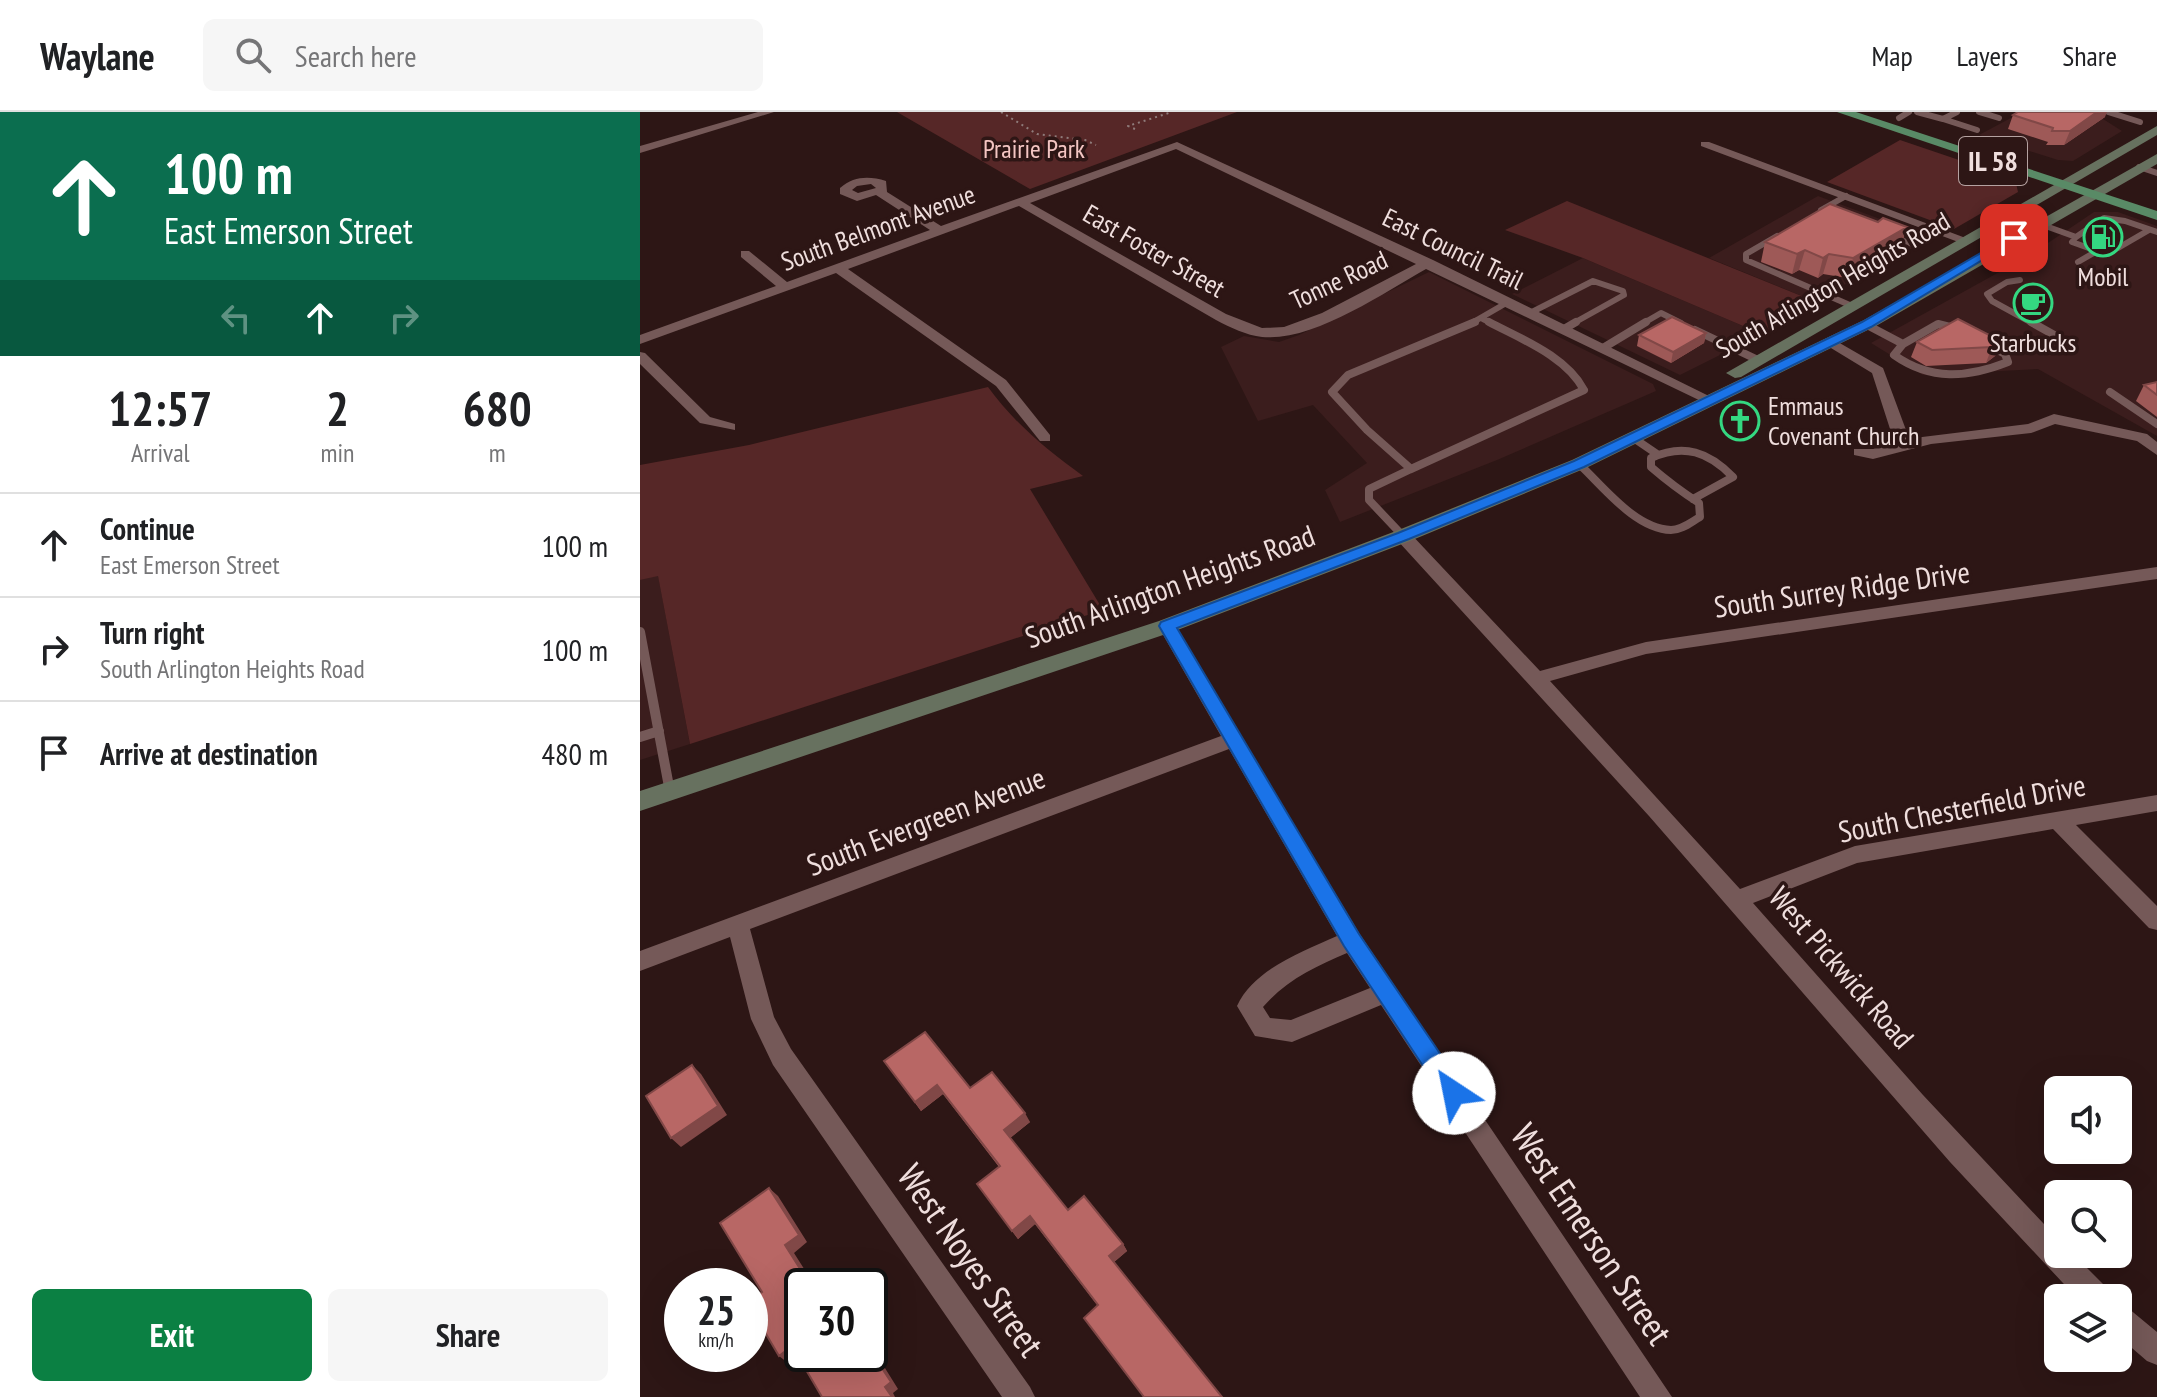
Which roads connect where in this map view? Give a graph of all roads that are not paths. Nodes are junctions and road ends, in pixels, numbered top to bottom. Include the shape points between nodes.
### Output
1 (769, 112) edge
2 (1843, 112) edge
3 (1880, 112) edge
4 (1917, 112) edge
5 (1957, 112) edge
6 (1979, 112) edge
7 (2108, 112) edge
8 (1904, 115) edge
9 (1999, 118) dead end
10 (1943, 119) junction
11 (2140, 122) dead end
12 (1977, 130) dead end
13 (2157, 130) edge
14 (1705, 144) dead end
15 (1177, 145) joint
16 (640, 150) edge
17 (2157, 158) edge
18 (2139, 167) junction
19 (2157, 173) edge
20 (2077, 175) junction
21 (2062, 184) junction
22 (2107, 185) junction
23 (879, 192) dead end
24 (2092, 194) junction
25 (1846, 196) junction
26 (1020, 202) junction
27 (2157, 202) edge
28 (1833, 216) edge
29 (2040, 224) junction
30 (2154, 226) edge
31 (940, 231) junction
32 (1786, 231) edge
33 (1888, 235) edge
34 (2076, 237) junction
35 (1965, 240) junction
36 (1915, 245) dead end
37 (2097, 251) junction
38 (745, 254) dead end
39 (2078, 262) dead end
40 (1428, 263) junction
41 (839, 269) junction
42 (2020, 280) dead end
43 (786, 288) junction
44 (1508, 302) junction
45 (1852, 306) junction
46 (1530, 313) junction
47 (1483, 319) junction
48 (1867, 325) junction
49 (1564, 329) junction
50 (1268, 333) joint
51 (1965, 333) edge
52 (640, 340) edge
53 (1979, 340) edge
54 (2065, 341) dead end
55 (1831, 342) junction
56 (1903, 344) junction
57 (1603, 348) junction
58 (640, 356) edge
59 (1758, 360) junction
60 (2110, 392) dead end
61 (1708, 399) junction
62 (2157, 424) edge
63 (730, 427) dead end
64 (1632, 437) junction
65 (1045, 438) dead end
66 (1910, 443) junction
67 (2157, 450) edge
68 (1860, 452) dead end
69 (1657, 454) junction
70 (1579, 464) junction
71 (1411, 469) junction
72 (1693, 499) junction
73 (1403, 536) junction
74 (2157, 573) edge
75 (1167, 626) junction
76 (640, 632) edge
77 (1538, 678) junction
78 (646, 692) edge
79 (659, 731) junction
80 (640, 737) edge
81 (1233, 739) junction
82 (670, 792) junction
83 (640, 801) edge
84 (2157, 803) edge
85 (2057, 820) junction
86 (1737, 900) junction
87 (2157, 921) edge
88 (738, 925) junction
89 (1351, 940) junction
90 (640, 961) edge
91 (1386, 992) junction
92 (2083, 1284) edge
93 (2132, 1330) edge
94 (2157, 1351) edge
95 (1020, 1397) edge
96 (1657, 1397) edge

1 - 16 street
2 - 21 main road, IL 58
3 - 8 main road, IL 58
4 - 10 lane
5 - 10 lane
6 - 9 lane
7 - 11 lane
8 - 20 main road, IL 58
10 - 12 lane
13 - 20 main road, South Arlington Heights Road
14 - 25 street
15 - 26 street, South Belmont Avenue
15 - 40 street, East Council Trail
17 - 18 main road, South Arlington Heights Road
18 - 19 lane
18 - 22 main road, South Arlington Heights Road
20 - 21 main road, South Arlington Heights Road
20 - 22 main road, IL 58
21 - 24 main road, IL 58
21 - 35 main road, South Arlington Heights Road
22 - 24 main road, South Arlington Heights Road
22 - 27 main road, IL 58
23 - 31 street
24 - 29 main road, South Arlington Heights Road
24 - 30 main road, IL 58
25 - 28 lane via 1816,213
25 - 35 street
26 - 31 street, South Belmont Avenue
26 - 50 street, East Foster Street via 1221,317
29 - 34 lane
29 - 48 main road, South Arlington Heights Road
30 - 34 lane via 2104,218
30 - 37 lane via 2112,252
31 - 41 street, South Belmont Avenue
32 - 45 lane via 1746,254 1746,260
33 - 36 lane
34 - 37 lane via 2072,242
35 - 45 main road, South Arlington Heights Road
37 - 39 lane
38 - 43 street
40 - 44 street, East Council Trail
40 - 50 street, Tonne Road via 1313,322
41 - 43 street, South Belmont Avenue
41 - 65 street via 1001,383
42 - 54 lane via 1987,294
43 - 52 street, South Belmont Avenue
44 - 46 street, East Council Trail
44 - 47 lane
45 - 59 main road, South Arlington Heights Road
46 - 49 street, East Council Trail
46 - 49 lane via 1593,281 1623,291
47 - 71 lane via 1348,375 1332,392
47 - 71 lane via 1554,360 1582,381 1584,390
48 - 55 main road, South Arlington Heights Road
48 - 56 lane
49 - 57 street, East Council Trail
51 - 56 lane via 1938,324
53 - 56 lane via 2005,354 2008,362 1990,370 1924,373 1894,355
55 - 61 main road, South Arlington Heights Road via 1737,390
55 - 66 street via 1878,371 1899,432
57 - 59 lane via 1661,313
57 - 61 street, East Council Trail
58 - 63 street via 705,420
59 - 61 main road, South Arlington Heights Road via 1725,379
60 - 62 lane
61 - 64 main road, South Arlington Heights Road
64 - 69 lane
64 - 70 main road, South Arlington Heights Road
66 - 67 street via 2031,428 2054,419 2142,437
66 - 68 street via 1873,454
69 - 72 lane via 1651,467
69 - 72 lane via 1691,448 1733,477
70 - 72 lane via 1657,528 1675,530 1700,517 1699,503
70 - 73 main road, South Arlington Heights Road
71 - 73 lane via 1369,489 1369,500
73 - 75 main road, South Arlington Heights Road
73 - 77 street, West Pickwick Road
74 - 77 street, South Surrey Ridge Drive via 1646,648
75 - 81 street, West Emerson Street
75 - 82 main road, South Arlington Heights Road
76 - 78 lane
77 - 86 street, West Pickwick Road
78 - 79 lane
79 - 80 lane
79 - 82 lane
81 - 88 street, South Evergreen Avenue
81 - 89 street, West Emerson Street
82 - 83 main road, South Arlington Heights Road
84 - 85 street, South Chesterfield Drive
85 - 86 street, South Chesterfield Drive via 1855,855
85 - 87 street
86 - 92 street, West Pickwick Road via 1973,1170
88 - 90 street, South Evergreen Avenue
88 - 95 street, West Noyes Street via 763,1019 776,1044
89 - 91 street, West Emerson Street
89 - 91 street via 1282,972 1263,987 1249,1006 1263,1028 1292,1031
91 - 96 street, West Emerson Street
93 - 94 street

